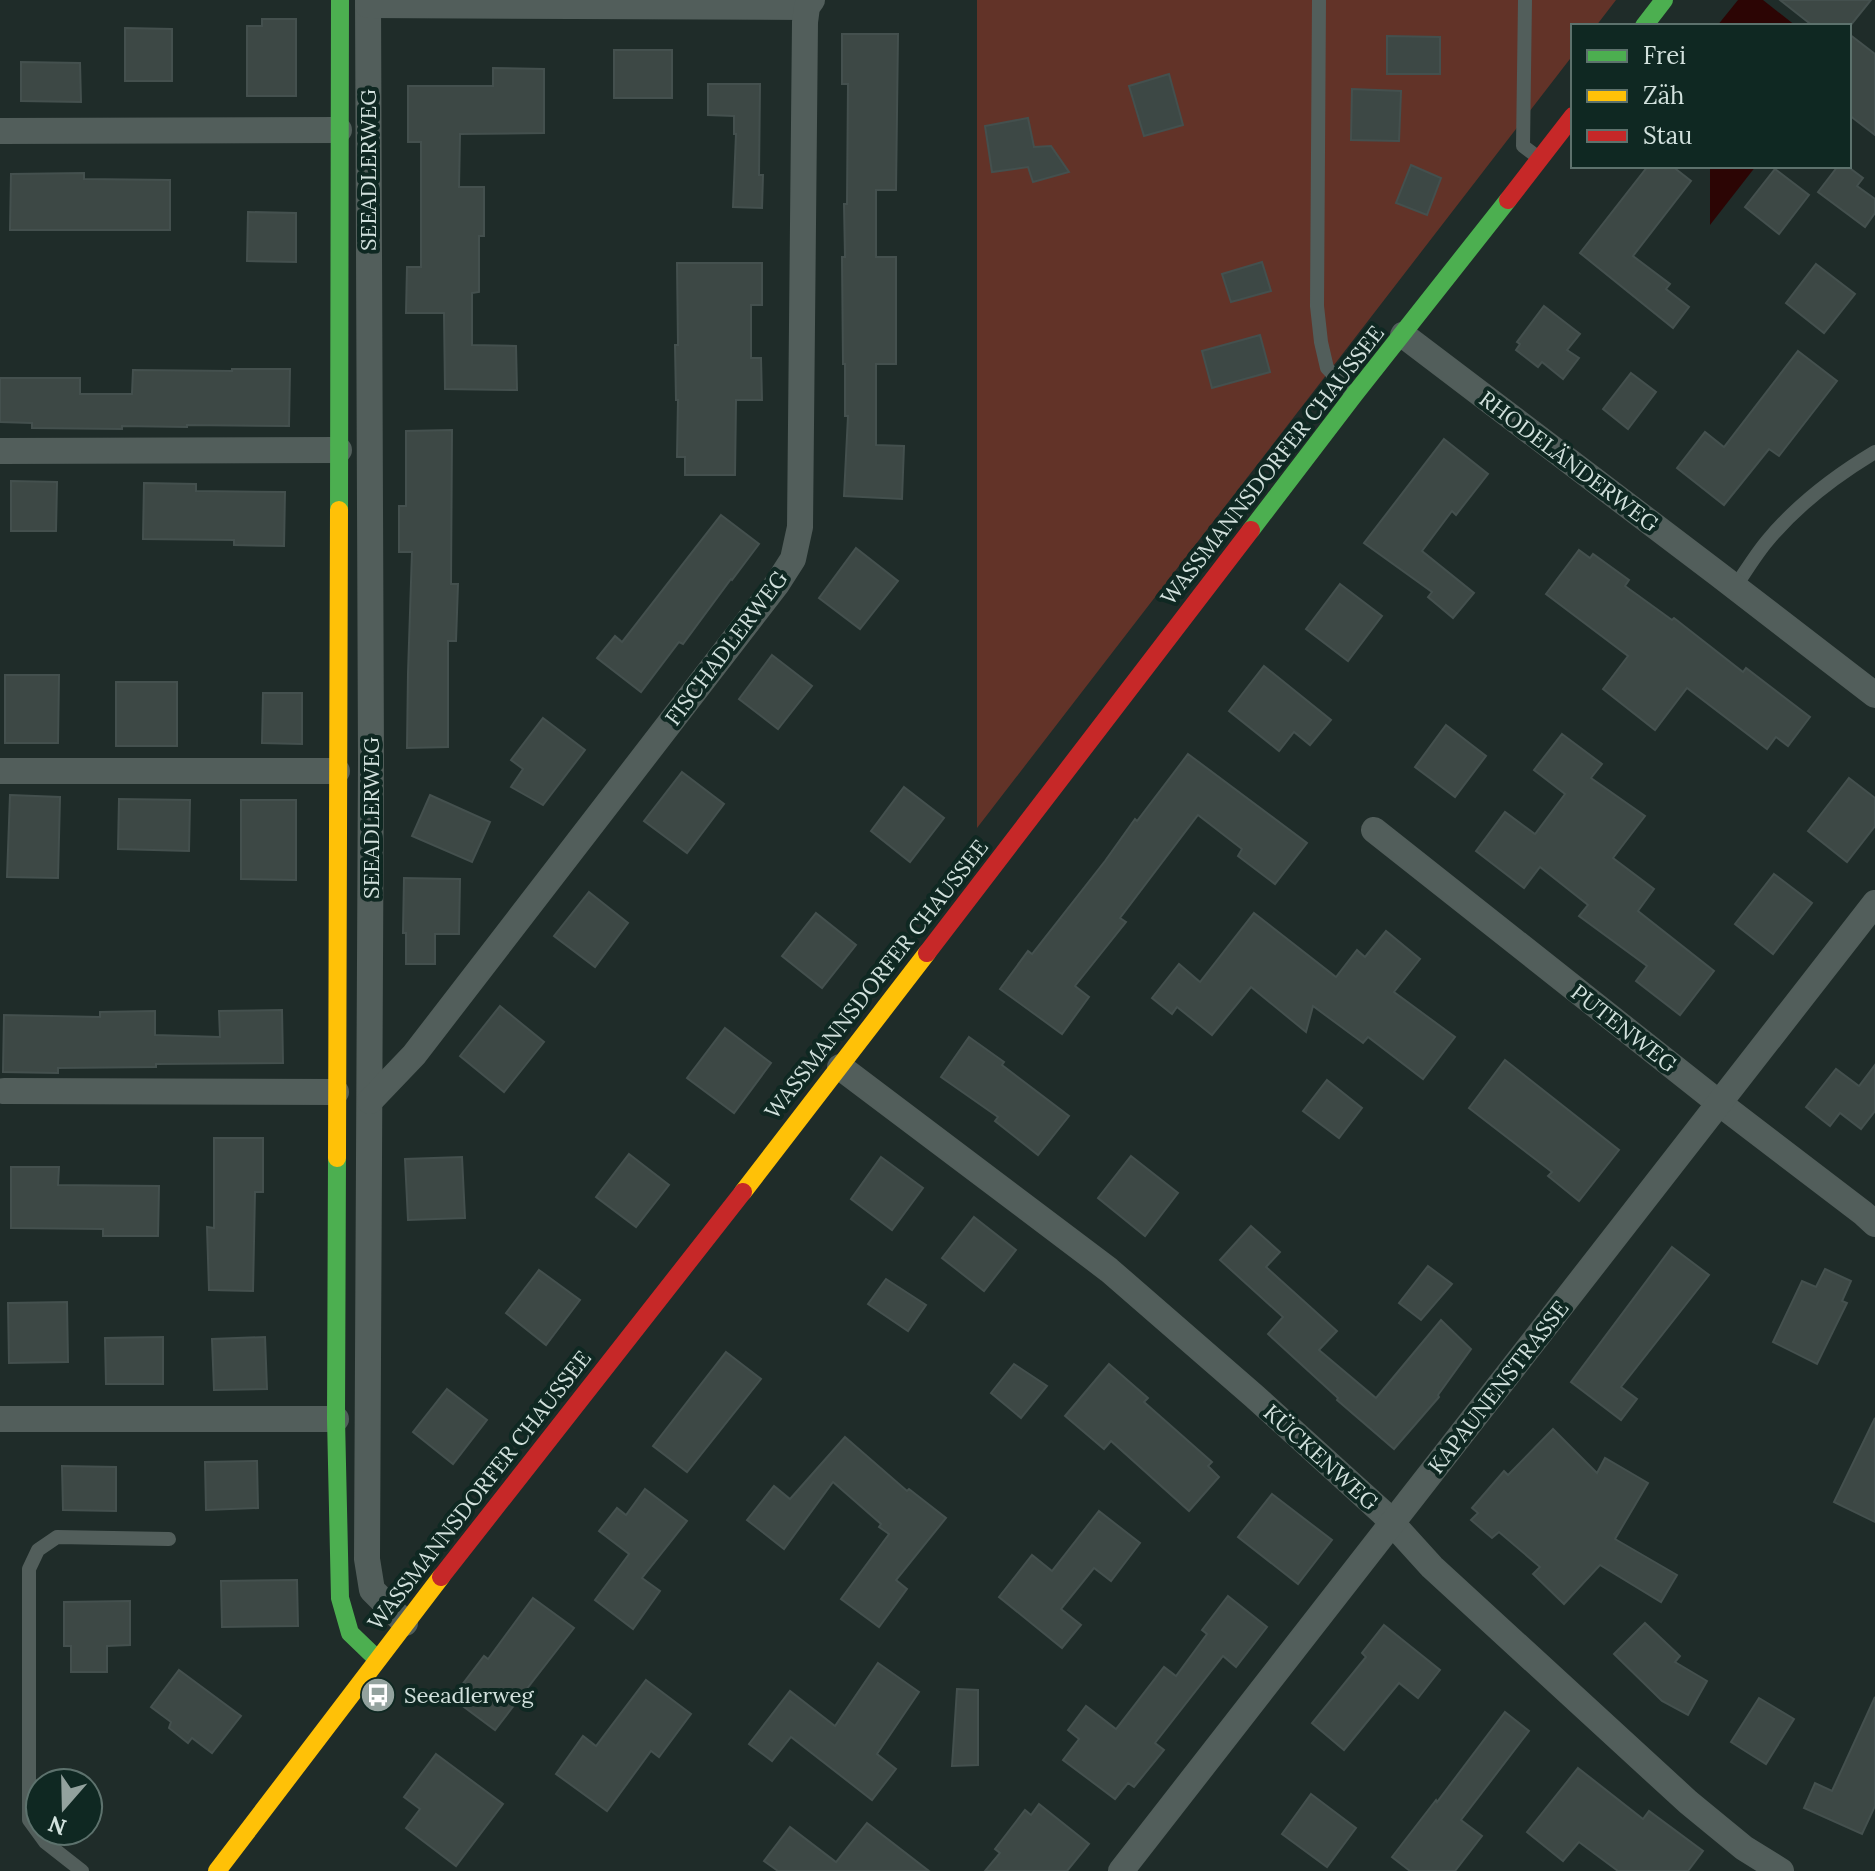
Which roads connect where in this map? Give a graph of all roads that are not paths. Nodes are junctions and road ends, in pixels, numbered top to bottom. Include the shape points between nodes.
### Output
1 (340, 0) edge
2 (1319, 0) edge
3 (1525, 0) edge
4 (1664, 0) edge
5 (368, 3) edge
6 (810, 4) edge
7 (1646, 24) edge
8 (1571, 118) edge
9 (339, 130) junction
10 (0, 131) edge
11 (1539, 158) junction
12 (1403, 335) junction
13 (1354, 395) junction
14 (339, 450) junction
15 (0, 451) edge
16 (1875, 452) edge
17 (1735, 587) junction
18 (1875, 695) edge
19 (0, 771) edge
20 (337, 771) junction
21 (1374, 830) dead end
22 (1875, 903) edge
23 (840, 1067) junction
24 (4, 1091) dead end
25 (336, 1092) junction
26 (370, 1101) junction
27 (1719, 1103) junction
28 (1875, 1224) edge
29 (0, 1419) edge
30 (336, 1419) junction
31 (1392, 1522) junction
32 (169, 1539) dead end
33 (405, 1623) junction
34 (377, 1659) junction
35 (82, 1871) edge
36 (217, 1871) edge
37 (1121, 1871) edge
38 (1780, 1871) edge

1 - 9 street, SEEADLERWEG
2 - 13 lane via 1317,306 1327,368
3 - 11 lane via 1523,146
4 - 7 street
5 - 6 street
5 - 26 street, SEEADLERWEG
6 - 26 street, FISCHADLERWEG via 805,22 800,527 793,559 414,1055
8 - 11 street, WASSMANNSDORFER CHAUSSEE
9 - 10 street, SEEADLERWEG
9 - 14 street, SEEADLERWEG
11 - 12 street, WASSMANNSDORFER CHAUSSEE
12 - 13 street, WASSMANNSDORFER CHAUSSEE
12 - 17 street, RHODELÄNDERWEG
13 - 23 street, WASSMANNSDORFER CHAUSSEE
14 - 15 street
14 - 20 street, SEEADLERWEG
16 - 17 lane via 1801,505
17 - 18 street, RHODELÄNDERWEG
19 - 20 street, SEEADLERWEG
20 - 25 street, SEEADLERWEG
21 - 27 street, PUTENWEG
22 - 27 street, KAPAUNENSTRASSE
23 - 31 street, KÜCKENWEG via 1109,1270
23 - 33 street, WASSMANNSDORFER CHAUSSEE
24 - 25 street
25 - 30 street, SEEADLERWEG
26 - 33 street, SEEADLERWEG via 367,1559 372,1590
27 - 28 street, PUTENWEG
27 - 31 street, KAPAUNENSTRASSE
29 - 30 street
30 - 34 street, SEEADLERWEG via 340,1598 350,1633
31 - 37 street, KAPAUNENSTRASSE
31 - 38 street, KÜCKENWEG via 1432,1567 1688,1802
32 - 35 lane via 57,1537 38,1550 29,1569 29,1820 45,1842
33 - 34 street, WASSMANNSDORFER CHAUSSEE
34 - 36 street, WASSMANNSDORFER CHAUSSEE

